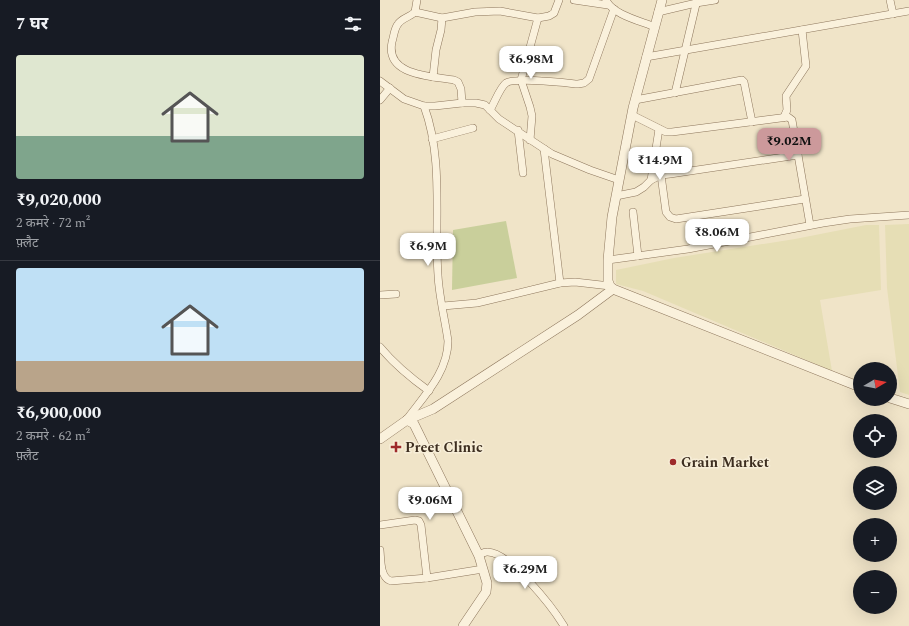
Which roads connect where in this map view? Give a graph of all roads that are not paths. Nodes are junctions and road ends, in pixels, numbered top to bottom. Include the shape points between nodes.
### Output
1 (417, 0) edge
2 (559, 0) edge
3 (574, 0) edge
4 (662, 0) edge
5 (714, 0) edge
6 (890, 0) edge
7 (696, 2) edge
8 (610, 5) edge
9 (909, 11) edge
10 (415, 12) junction
11 (658, 12) junction
12 (893, 14) junction
13 (442, 18) junction
14 (538, 18) junction
15 (655, 26) junction
16 (802, 30) junction
17 (685, 50) junction
18 (646, 57) junction
19 (434, 76) junction
20 (380, 80) edge
21 (521, 80) junction
22 (390, 88) junction
23 (675, 93) junction
24 (380, 100) edge
25 (635, 100) junction
26 (462, 103) junction
27 (424, 106) junction
28 (490, 110) junction
29 (632, 116) junction
30 (784, 117) junction
31 (752, 122) junction
32 (474, 128) dead end
33 (659, 129) junction
34 (518, 130) junction
35 (432, 139) junction
36 (530, 140) junction
37 (544, 149) junction
38 (798, 155) junction
39 (523, 173) dead end
40 (661, 175) junction
41 (619, 180) junction
42 (651, 180) junction
43 (616, 196) junction
44 (805, 199) junction
45 (633, 212) dead end
46 (909, 215) edge
47 (810, 225) junction
48 (638, 256) junction
49 (608, 260) junction
50 (560, 283) junction
51 (611, 288) junction
52 (396, 294) dead end
53 (380, 295) edge
54 (443, 306) junction
55 (380, 347) edge
56 (853, 384) edge
57 (429, 391) junction
58 (897, 400) edge
59 (909, 404) edge
60 (407, 420) junction
61 (380, 439) edge
62 (380, 525) edge
63 (380, 550) edge
64 (479, 556) junction
65 (483, 569) junction
66 (427, 578) junction
67 (463, 626) edge
68 (564, 626) edge

1 - 10 street
2 - 14 street via 554,13
3 - 8 street
4 - 11 street
5 - 7 street
6 - 12 street
7 - 11 street
7 - 17 street
8 - 15 street via 625,15
8 - 21 street via 589,79 578,84
9 - 12 street
10 - 13 street
10 - 19 street via 398,23 391,52 401,67 408,71
11 - 15 street
12 - 16 street
13 - 14 street via 475,12 500,11
13 - 19 street
14 - 21 street
15 - 18 street
16 - 17 street
16 - 30 street via 806,66 786,96 787,110
17 - 18 street
17 - 23 street
18 - 25 street
19 - 26 street via 458,82
20 - 22 street
21 - 28 street via 506,83
21 - 36 street via 532,116
22 - 24 street
22 - 27 street via 404,99
23 - 25 street
23 - 31 street via 742,80
25 - 29 street
26 - 27 street
26 - 28 street via 485,105
27 - 35 street
28 - 34 street via 499,119
29 - 33 street
29 - 41 street
30 - 31 street
30 - 38 street via 792,120
31 - 33 street via 672,132
32 - 35 street
33 - 42 street
34 - 36 street
34 - 39 street
35 - 54 street via 437,182 438,276
36 - 37 street
37 - 41 street
37 - 50 street
38 - 40 street
38 - 44 street
40 - 42 street
40 - 44 street via 666,212 676,219
41 - 43 street
42 - 43 street via 636,192
43 - 49 street
44 - 47 street
45 - 48 street
46 - 47 street
47 - 48 street
48 - 49 street
49 - 51 street via 608,281
50 - 51 street via 575,282
50 - 54 street via 477,303
51 - 56 street
51 - 60 street via 578,315 433,409
52 - 53 street
54 - 57 street via 448,350
55 - 57 street via 406,374
57 - 60 street
58 - 59 street
60 - 61 street
60 - 64 street via 414,424
62 - 66 street via 419,521
63 - 66 street via 383,573 388,580
64 - 65 street
64 - 68 street via 485,552 492,553 520,571
65 - 66 street
65 - 67 street via 487,583 486,592

